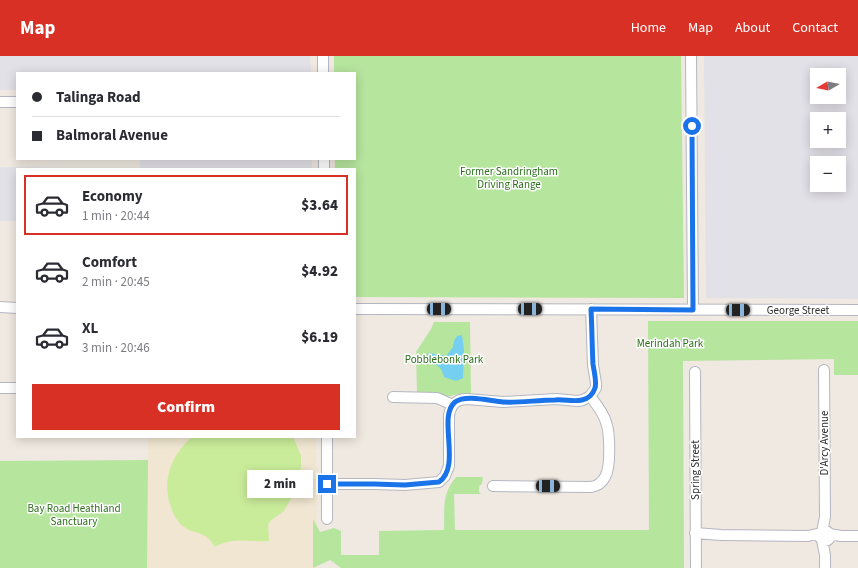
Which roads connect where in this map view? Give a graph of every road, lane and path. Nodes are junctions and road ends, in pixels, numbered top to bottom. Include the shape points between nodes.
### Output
1 (322, 56) edge
2 (691, 56) edge
3 (323, 72) edge
4 (0, 102) edge
5 (16, 102) edge
6 (0, 307) edge
7 (16, 308) edge
8 (356, 309) edge
9 (591, 309) junction
10 (693, 310) junction
11 (858, 310) edge
12 (824, 370) dead end
13 (695, 372) dead end
14 (0, 388) edge
15 (16, 388) edge
16 (590, 396) junction
17 (393, 397) dead end
18 (452, 405) junction
19 (327, 438) edge
20 (327, 484) junction
21 (493, 486) dead end
22 (327, 519) dead end
23 (696, 535) junction
24 (825, 536) junction
25 (858, 536) edge
26 (696, 568) edge
27 (825, 568) edge

1 - 3 street
2 - 10 street
4 - 5 street
6 - 7 street
8 - 9 street, George Street
9 - 10 street, George Street
9 - 16 street via 596,388
10 - 11 street, George Street
12 - 24 street, D'Arcy Avenue
13 - 23 street, Spring Street
14 - 15 street
16 - 18 street via 578,401 503,402 467,398
16 - 21 street via 604,416 608,427 608,468 602,482 591,487
17 - 18 street via 437,398
18 - 20 street via 449,415 448,470 439,482 405,485
19 - 20 street
20 - 22 street
23 - 24 street
23 - 26 street, Spring Street
24 - 25 street
24 - 27 street, D'Arcy Avenue

